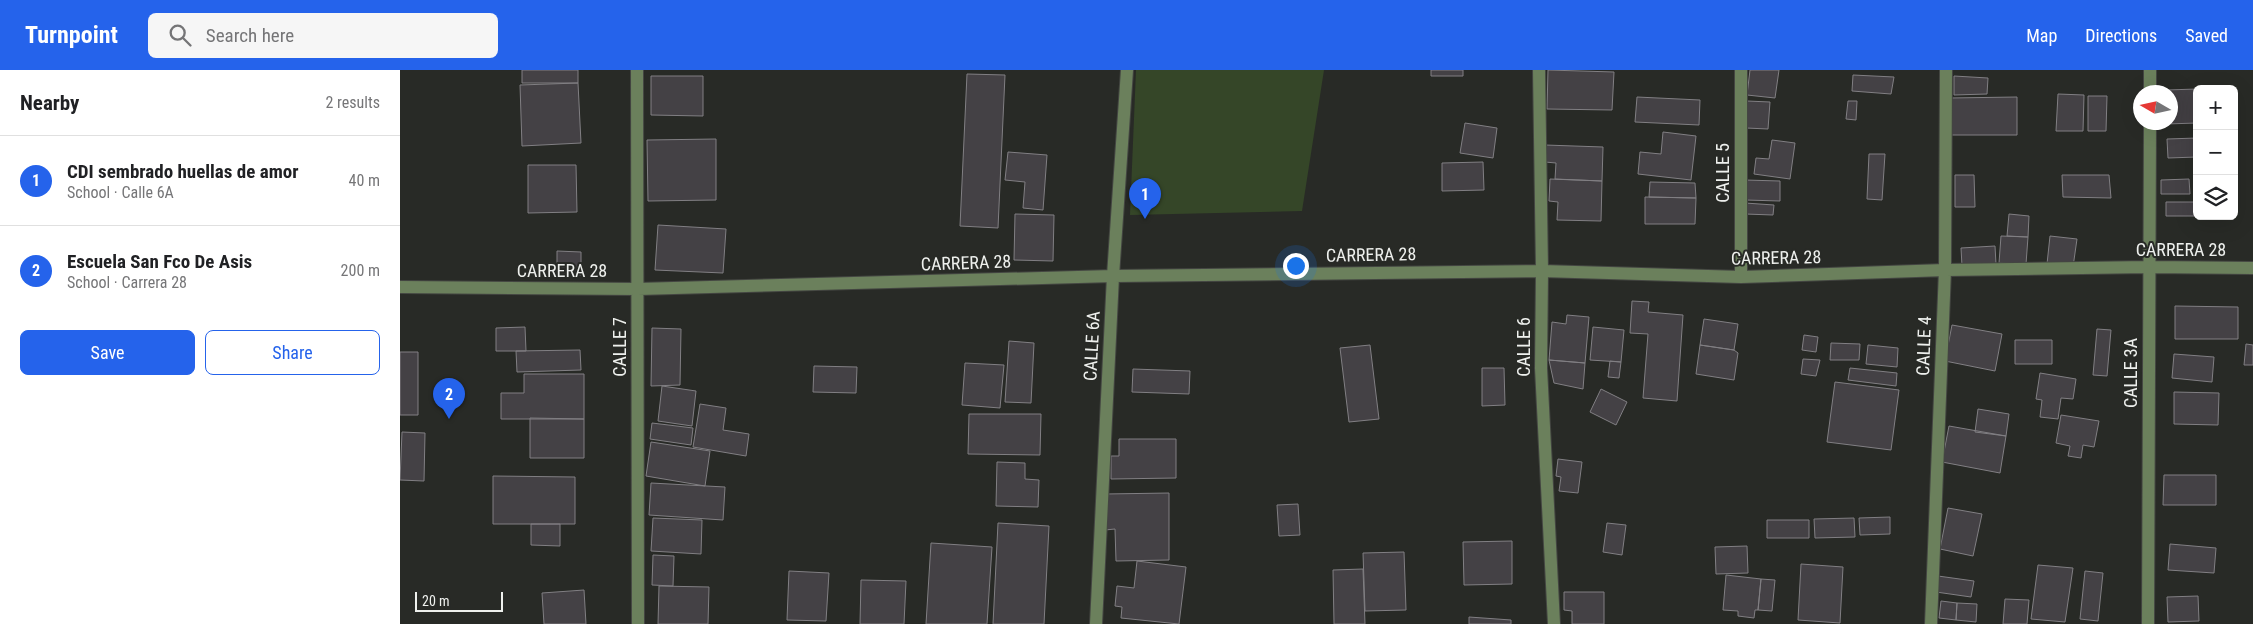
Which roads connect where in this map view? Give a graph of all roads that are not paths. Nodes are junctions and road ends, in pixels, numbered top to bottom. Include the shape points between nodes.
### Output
1 (637, 70) edge
2 (1127, 70) edge
3 (1540, 70) edge
4 (1741, 70) edge
5 (1946, 70) edge
6 (2150, 70) edge
7 (2150, 85) edge
8 (2150, 130) edge
9 (2148, 267) junction
10 (2253, 268) edge
11 (1945, 270) junction
12 (1542, 271) junction
13 (1113, 276) junction
14 (1741, 277) junction
15 (400, 287) edge
16 (638, 289) junction
17 (638, 624) edge
18 (1096, 624) edge
19 (1554, 624) edge
20 (1931, 624) edge
21 (2148, 624) edge

1 - 16 street, CALLE 7
2 - 13 street, CALLE 6A
3 - 12 street, CALLE 6
4 - 14 street, CALLE 5
5 - 11 street, CALLE 4
6 - 7 street
8 - 9 street, CALLE 3A
9 - 10 street, CARRERA 28
9 - 11 street, CARRERA 28
9 - 21 street, CALLE 3A
11 - 14 street, CARRERA 28
11 - 20 street, CALLE 4
12 - 13 street, CARRERA 28
12 - 14 street, CARRERA 28
12 - 19 street, CALLE 6 via 1541,368
13 - 16 street, CARRERA 28
13 - 18 street, CALLE 6A
15 - 16 street, CARRERA 28
16 - 17 street, CALLE 7

